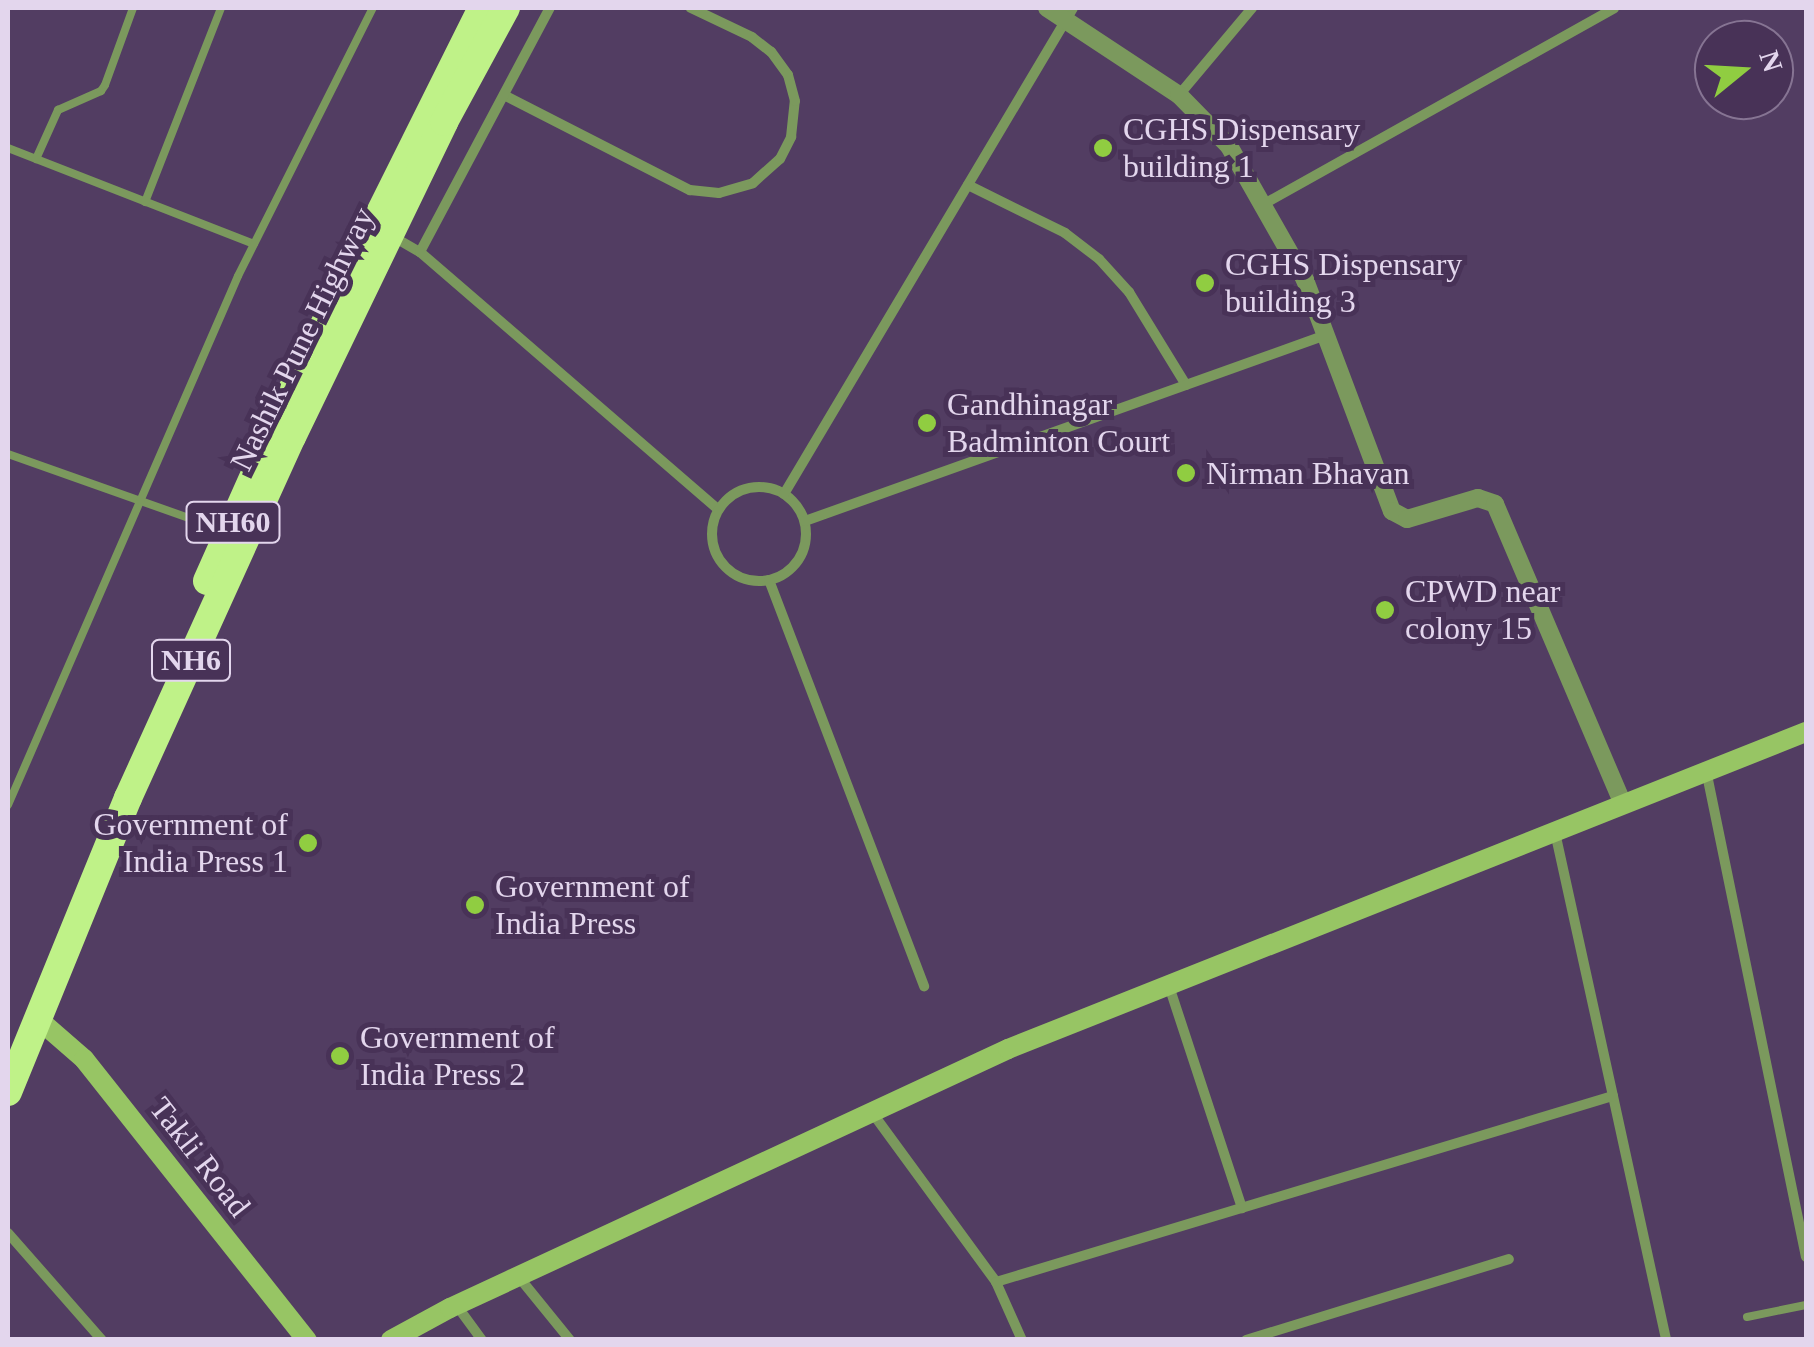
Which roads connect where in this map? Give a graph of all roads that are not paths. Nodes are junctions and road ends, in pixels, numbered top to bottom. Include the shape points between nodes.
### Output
1 (133, 8) edge
2 (222, 8) edge
3 (373, 8) edge
4 (482, 8) edge
5 (506, 8) edge
6 (550, 8) edge
7 (691, 8) edge
8 (1047, 8) edge
9 (1252, 8) edge
10 (1614, 8) edge
11 (1070, 13) edge
12 (504, 95) junction
13 (1179, 95) junction
14 (8, 148) edge
15 (36, 160) junction
16 (968, 185) junction
17 (145, 202) junction
18 (1264, 204) junction
19 (390, 236) junction
20 (254, 244) junction
21 (420, 252) junction
22 (1326, 335) junction
23 (1186, 385) junction
24 (8, 454) edge
25 (784, 494) junction
26 (142, 502) junction
27 (718, 509) junction
28 (805, 521) junction
29 (228, 532) junction
30 (769, 580) junction
31 (1806, 732) edge
32 (1706, 770) junction
33 (1623, 804) junction
34 (8, 805) edge
35 (1555, 831) junction
36 (1169, 985) junction
37 (924, 986) dead end
38 (38, 1018) junction
39 (8, 1047) edge
40 (8, 1092) edge
41 (1614, 1096) junction
42 (871, 1110) junction
43 (1242, 1208) junction
44 (8, 1232) edge
45 (1806, 1256) edge
46 (1509, 1259) dead end
47 (518, 1276) junction
48 (996, 1282) junction
49 (456, 1305) junction
50 (1806, 1305) edge
51 (1747, 1317) dead end
52 (102, 1340) edge
53 (307, 1340) edge
54 (392, 1340) edge
55 (482, 1340) edge
56 (570, 1340) edge
57 (1022, 1340) edge
58 (1246, 1340) edge
59 (1666, 1340) edge

1 - 15 lane via 105,84 58,110
2 - 17 lane
3 - 20 lane
4 - 29 highway, Nashik Pune Highway / NH60
5 - 19 highway, Nashik Pune Highway
6 - 12 street
7 - 12 street via 752,37 788,76 795,101 791,137 780,159 753,182 719,193 690,190
8 - 11 street
9 - 13 street
10 - 18 street
11 - 13 street
11 - 16 street
12 - 21 street
13 - 18 street via 1229,146
14 - 15 lane
15 - 17 lane
16 - 23 street via 1065,233 1100,259 1129,292
16 - 25 street
17 - 20 lane
18 - 22 street
19 - 21 street
19 - 38 highway, Nashik Pune Highway / NH6 via 136,781
20 - 26 lane
21 - 27 street
22 - 23 street
22 - 33 street via 1392,511 1407,520 1478,498 1495,504
23 - 28 street
24 - 26 lane
25 - 27 street via 757,485
25 - 28 street
26 - 29 lane
26 - 34 lane
27 - 30 street via 712,542 721,564 740,578
28 - 30 street via 802,553 790,570
29 - 39 highway, Nashik Pune Highway / NH60
30 - 37 street
31 - 32 main road
32 - 33 main road
32 - 45 street
33 - 35 main road
35 - 36 main road
35 - 41 street
36 - 42 main road
36 - 43 street
38 - 40 highway, Nashik Pune Highway / NH6
38 - 53 main road, Takli Road via 84,1059
41 - 43 street
41 - 59 street
42 - 47 main road
42 - 48 street
43 - 48 street
44 - 52 street
46 - 58 street
47 - 49 main road
47 - 56 street
48 - 57 street
49 - 54 main road
49 - 55 street
50 - 51 lane

